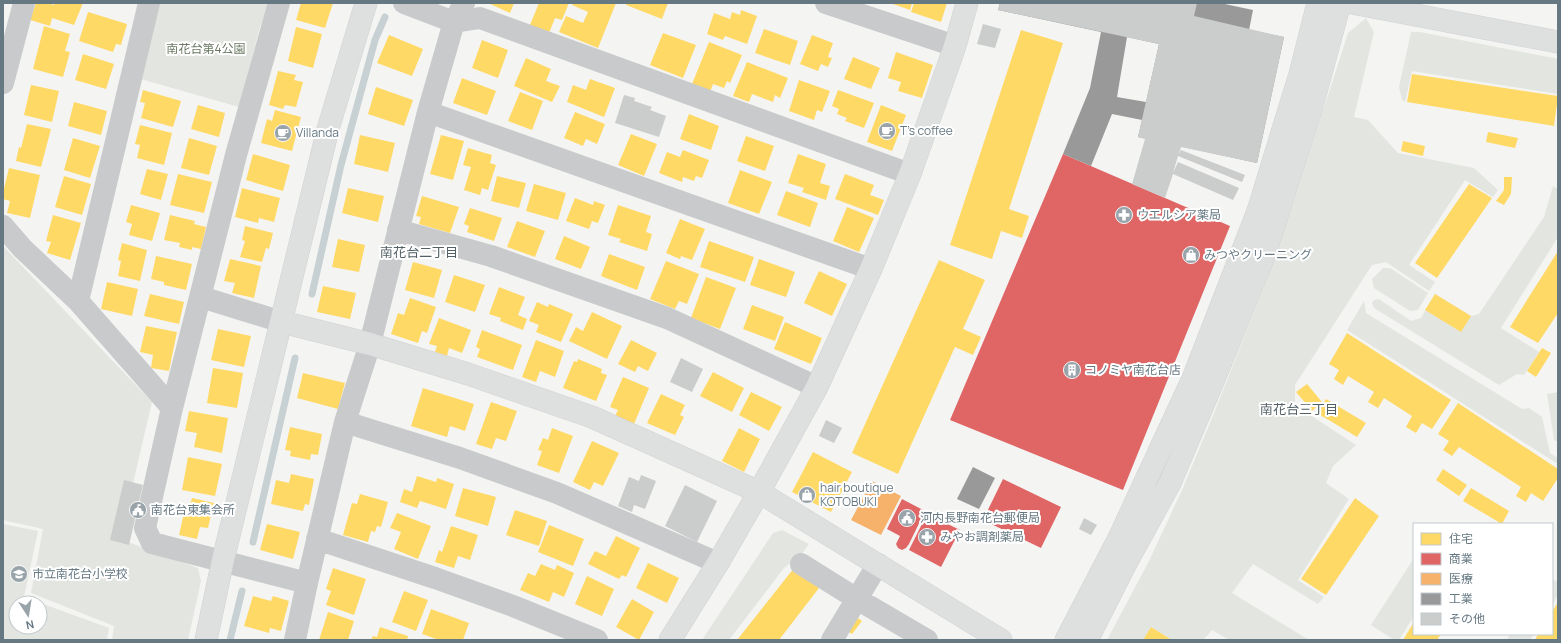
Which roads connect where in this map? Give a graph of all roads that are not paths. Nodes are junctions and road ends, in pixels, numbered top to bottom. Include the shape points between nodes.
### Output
1 (24, 3) edge
2 (149, 3) edge
3 (279, 3) edge
4 (366, 3) edge
5 (404, 3) edge
6 (464, 3) edge
7 (826, 3) edge
8 (967, 3) edge
9 (1318, 3) edge
10 (1340, 3) edge
11 (1352, 3) edge
12 (454, 22) junction
13 (1558, 42) edge
14 (955, 46) junction
15 (3, 83) edge
16 (428, 112) junction
17 (910, 174) junction
18 (3, 226) edge
19 (398, 230) junction
20 (871, 269) junction
21 (201, 297) junction
22 (78, 301) junction
23 (282, 322) junction
24 (370, 344) junction
25 (816, 387) junction
26 (172, 408) junction
27 (345, 422) junction
28 (759, 492) junction
29 (317, 539) junction
30 (223, 560) junction
31 (718, 564) junction
32 (801, 564) dead end
33 (878, 564) junction
34 (306, 583) junction
35 (857, 599) junction
36 (834, 639) edge
37 (206, 640) edge
38 (295, 640) edge
39 (597, 640) edge
40 (670, 640) edge
41 (928, 640) edge
42 (1001, 640) edge
43 (1066, 640) edge
44 (1087, 640) edge

1 - 15 street
2 - 22 street
3 - 21 street via 236,155
4 - 23 street via 328,129
5 - 12 street
6 - 12 street
7 - 14 street
8 - 14 street
9 - 43 street via 1300,74 1258,211 1194,376 1120,536
10 - 44 street via 1311,110 1264,256 1170,483
11 - 13 street
12 - 16 street
12 - 17 street via 480,18
14 - 17 street
16 - 19 street
16 - 20 street
17 - 20 street
18 - 22 street via 22,248
19 - 24 street
19 - 25 street via 491,256 667,318
20 - 25 street
21 - 23 street
21 - 26 street
22 - 26 street
23 - 24 street
23 - 30 street
24 - 27 street
24 - 28 street via 468,374 592,417
25 - 28 street
26 - 30 street via 145,528 152,543
27 - 29 street
27 - 31 street via 460,458 557,493
28 - 31 street
28 - 33 street
29 - 34 street
29 - 39 street via 513,606
30 - 34 street
30 - 37 street
31 - 40 street
32 - 35 street
33 - 35 street
33 - 42 street
34 - 38 street
35 - 36 street
35 - 41 street

